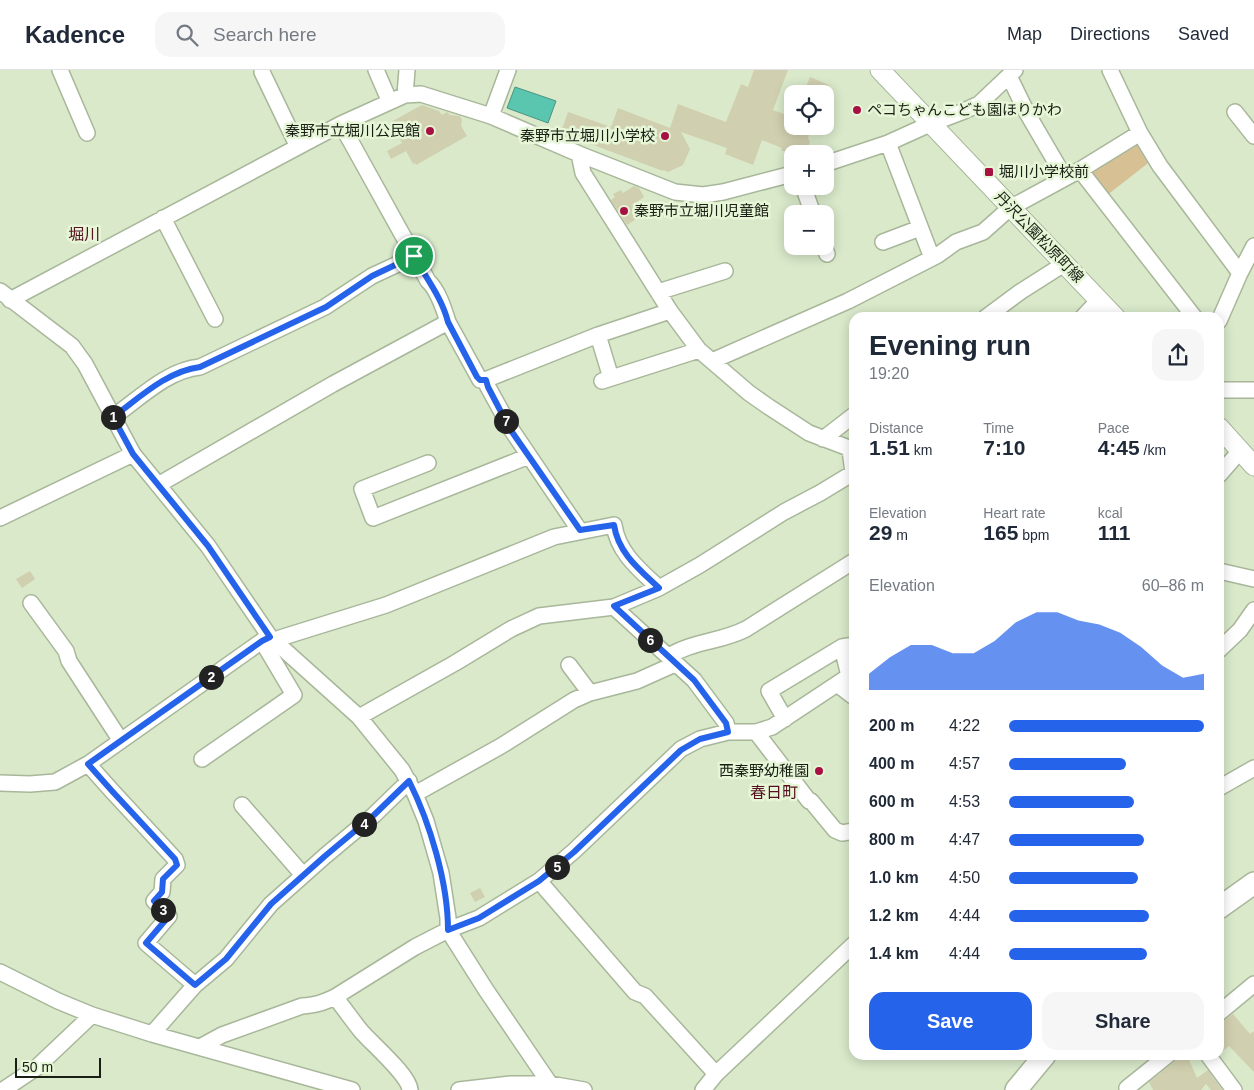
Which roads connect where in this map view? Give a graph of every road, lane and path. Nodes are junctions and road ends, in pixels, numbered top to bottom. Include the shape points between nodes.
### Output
1 (60, 70) edge
2 (376, 70) edge
3 (406, 70) edge
4 (508, 70) edge
5 (880, 70) edge
6 (1110, 70) edge
7 (262, 72) dead end
8 (1012, 73) edge
9 (405, 94) junction
10 (389, 100) junction
11 (1235, 112) dead end
12 (491, 116) junction
13 (341, 124) junction
14 (930, 124) junction
15 (86, 133) dead end
16 (1140, 133) junction
17 (1254, 136) edge
18 (888, 143) junction
19 (298, 147) junction
20 (579, 154) junction
21 (834, 161) edge
22 (1080, 170) junction
23 (784, 176) edge
24 (1065, 178) junction
25 (1010, 208) junction
26 (163, 218) junction
27 (920, 228) junction
28 (883, 242) dead end
29 (1254, 246) edge
30 (414, 256) junction
31 (932, 258) junction
32 (1064, 264) junction
33 (725, 271) dead end
34 (1240, 273) junction
35 (658, 292) junction
36 (5, 296) edge
37 (1099, 300) junction
38 (670, 310) junction
39 (993, 312) edge
40 (1088, 312) edge
41 (1110, 312) edge
42 (1190, 312) edge
43 (1223, 312) edge
44 (216, 319) dead end
45 (448, 322) junction
46 (598, 335) junction
47 (699, 350) junction
48 (712, 361) junction
49 (486, 380) junction
50 (1224, 390) edge
51 (1254, 390) edge
52 (113, 417) junction
53 (849, 419) edge
54 (1224, 433) edge
55 (823, 439) junction
56 (849, 448) edge
57 (1240, 451) junction
58 (133, 454) junction
59 (530, 456) junction
60 (428, 463) dead end
61 (1254, 466) edge
62 (1224, 469) edge
63 (849, 475) edge
64 (158, 486) junction
65 (0, 518) edge
66 (580, 530) junction
67 (849, 564) edge
68 (1224, 572) edge
69 (1254, 578) edge
70 (659, 588) junction
71 (31, 603) dead end
72 (614, 606) junction
73 (1254, 610) edge
74 (269, 640) junction
75 (1224, 645) edge
76 (848, 646) edge
77 (672, 660) junction
78 (569, 665) dead end
79 (847, 678) edge
80 (590, 693) junction
81 (360, 717) junction
82 (785, 719) junction
83 (728, 732) junction
84 (756, 732) junction
85 (121, 740) junction
86 (202, 759) dead end
87 (88, 764) junction
88 (1254, 768) edge
89 (0, 783) edge
90 (1224, 785) edge
91 (412, 788) junction
92 (242, 805) dead end
93 (849, 832) edge
94 (303, 875) junction
95 (539, 881) junction
96 (1254, 883) edge
97 (1224, 904) edge
98 (448, 930) junction
99 (849, 949) edge
100 (0, 972) edge
101 (1254, 984) edge
102 (195, 985) junction
103 (335, 997) junction
104 (1224, 1009) edge
105 (92, 1015) junction
106 (152, 1034) junction
107 (200, 1047) junction
108 (1041, 1060) edge
109 (1162, 1060) edge
110 (1212, 1060) edge
111 (716, 1074) junction
112 (557, 1087) edge
113 (3, 1090) edge
114 (352, 1090) edge
115 (410, 1090) edge
116 (459, 1090) edge
117 (584, 1090) edge
118 (703, 1090) edge
119 (1016, 1090) edge
120 (1128, 1090) edge
121 (1234, 1090) edge

1 - 15 street
2 - 10 street
3 - 9 street
4 - 12 street
5 - 14 main road, 丹沢公園松原町線
6 - 16 street
7 - 19 street
8 - 14 street via 979,104
8 - 24 street via 1027,113
9 - 10 street
9 - 12 street via 421,94
10 - 13 street
11 - 17 street
12 - 20 street
13 - 19 street
13 - 30 street
14 - 18 street
14 - 25 main road, 丹沢公園松原町線
16 - 22 street
16 - 34 street via 1182,197
18 - 21 street
18 - 27 street
19 - 26 street
20 - 23 street via 675,192 692,195 723,192
20 - 35 street via 583,173
22 - 24 street
22 - 42 street
24 - 25 street
25 - 31 street via 983,232 956,242
25 - 32 main road, 丹沢公園松原町線
26 - 36 street
26 - 44 street
27 - 28 street
27 - 31 street
29 - 34 street
30 - 45 street via 432,284
30 - 52 street via 372,276 326,307 287,327 200,367 169,377
31 - 48 street via 848,301
32 - 37 main road, 丹沢公園松原町線
32 - 39 street
33 - 35 street
34 - 43 street
35 - 38 street
36 - 52 street via 72,346
37 - 40 street
37 - 41 main road, 丹沢公園松原町線
38 - 46 street
38 - 47 street
45 - 49 street via 477,377
45 - 64 street via 333,384
46 - 47 street via 607,380
46 - 49 street
47 - 48 street
48 - 55 street via 768,408
49 - 59 street via 510,429
50 - 51 street
52 - 58 street
53 - 55 street
54 - 57 main road
55 - 56 street
57 - 61 main road
57 - 62 street
58 - 64 street
58 - 65 street
59 - 60 street via 373,518 362,490
59 - 66 street
63 - 70 street
64 - 74 street via 208,546
66 - 70 street via 614,525 628,560
66 - 74 street via 531,545 386,606
67 - 77 street via 732,637 712,639 678,650
68 - 69 street
70 - 72 street
71 - 85 street via 66,651
72 - 77 street
72 - 81 street via 539,616 511,628
73 - 75 street
74 - 81 street
74 - 85 street
74 - 86 street via 294,695
76 - 79 street
76 - 82 street via 769,691
77 - 80 street via 631,683
77 - 83 street via 694,680 726,723
78 - 80 street
79 - 82 street
80 - 91 street via 501,746
81 - 91 street
82 - 84 street
83 - 84 street
83 - 95 street via 700,739 681,750
84 - 93 street via 835,830
85 - 87 street
87 - 89 street via 55,782
87 - 102 street via 175,859 177,865 163,879 162,892 154,901 169,916 146,943
88 - 90 street
91 - 94 street via 374,815
91 - 98 street via 426,821 441,873
92 - 94 street
94 - 102 street via 271,904 226,959
95 - 98 street via 479,918
95 - 111 street via 635,992 645,996
96 - 97 highway
98 - 103 street
98 - 112 street via 486,990
99 - 111 street
100 - 105 street
101 - 104 street
102 - 106 street
103 - 107 street via 284,1012
103 - 115 street via 402,1073
105 - 106 street
105 - 113 street via 36,1068
106 - 107 street
107 - 114 street
108 - 119 highway
109 - 120 street
110 - 121 street
111 - 118 street
112 - 116 street via 511,1084
112 - 117 street

